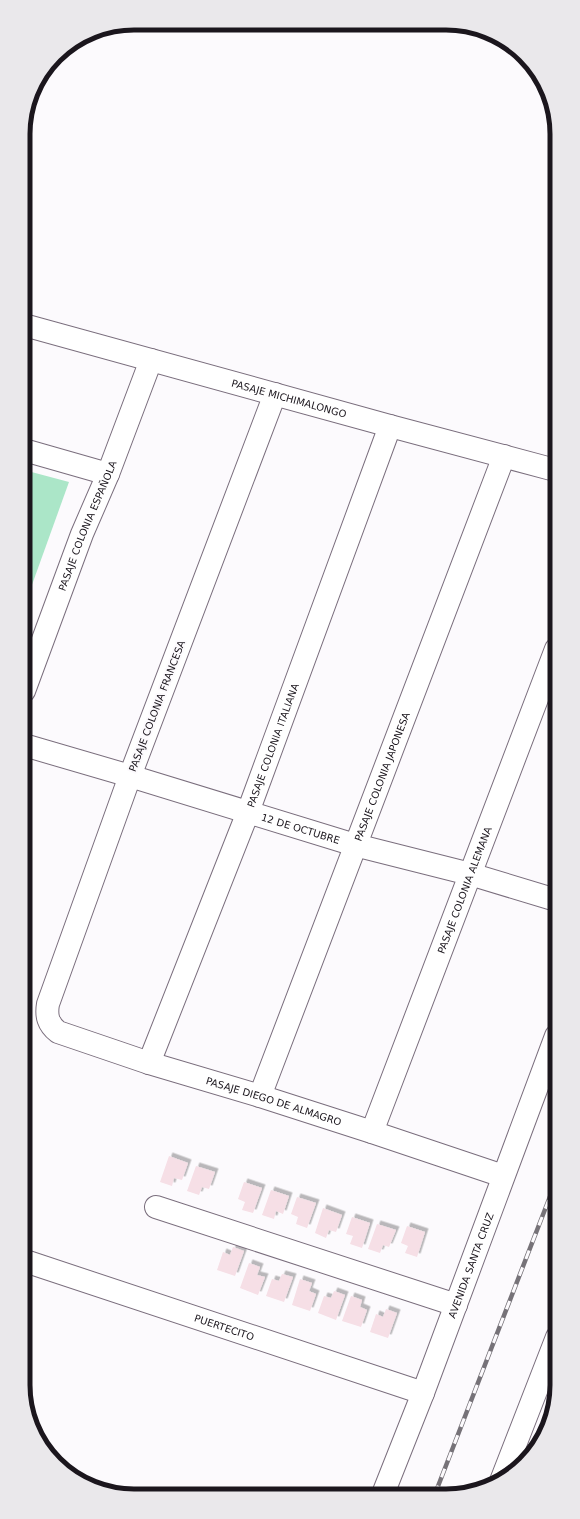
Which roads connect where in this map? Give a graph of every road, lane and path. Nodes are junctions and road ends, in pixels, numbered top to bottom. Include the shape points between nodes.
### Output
1 (30, 328) edge
2 (151, 360) junction
3 (275, 394) junction
4 (390, 426) junction
5 (30, 452) edge
6 (504, 456) junction
7 (550, 469) edge
8 (108, 474) junction
9 (550, 664) edge
10 (30, 675) edge
11 (30, 747) edge
12 (130, 776) junction
13 (248, 812) junction
14 (355, 845) junction
15 (470, 874) junction
16 (550, 898) edge
17 (49, 1021) joint
18 (550, 1052) edge
19 (149, 1063) junction
20 (260, 1096) junction
21 (372, 1132) junction
22 (503, 1176) junction
23 (156, 1207) dead end
24 (30, 1263) edge
25 (456, 1305) junction
26 (550, 1355) edge
27 (423, 1393) junction
28 (506, 1470) edge
29 (385, 1489) edge

1 - 2 street, PASAJE MICHIMALONGO
2 - 3 street, PASAJE MICHIMALONGO
2 - 8 street, PASAJE COLONIA ESPAÑOLA
3 - 4 street, PASAJE MICHIMALONGO
3 - 12 street, PASAJE COLONIA FRANCESA
4 - 6 street, PASAJE MICHIMALONGO
4 - 13 street, PASAJE COLONIA ITALIANA
5 - 8 street
6 - 7 street, PASAJE MICHIMALONGO
6 - 14 street, PASAJE COLONIA JAPONESA
8 - 10 street, PASAJE COLONIA ESPAÑOLA via 82,534
9 - 15 street, PASAJE COLONIA ALEMANA
11 - 12 street, 12 DE OCTUBRE
12 - 13 street, 12 DE OCTUBRE
12 - 17 street, PASAJE COLONIA FRANCESA via 48,1004
13 - 14 street, 12 DE OCTUBRE
13 - 19 street, PASAJE COLONIA ITALIANA
14 - 15 street, 12 DE OCTUBRE
14 - 20 street, PASAJE COLONIA JAPONESA
15 - 16 street, 12 DE OCTUBRE
15 - 21 street, PASAJE COLONIA ALEMANA
17 - 19 street, PASAJE DIEGO DE ALMAGRO via 58,1032
18 - 22 street, AVENIDA SANTA CRUZ
19 - 20 street, PASAJE DIEGO DE ALMAGRO
20 - 21 street, PASAJE DIEGO DE ALMAGRO
21 - 22 street, PASAJE DIEGO DE ALMAGRO
22 - 25 street, AVENIDA SANTA CRUZ
23 - 25 street
24 - 27 street, PUERTECITO
25 - 27 street, AVENIDA SANTA CRUZ
26 - 28 street
27 - 29 street, AVENIDA SANTA CRUZ

